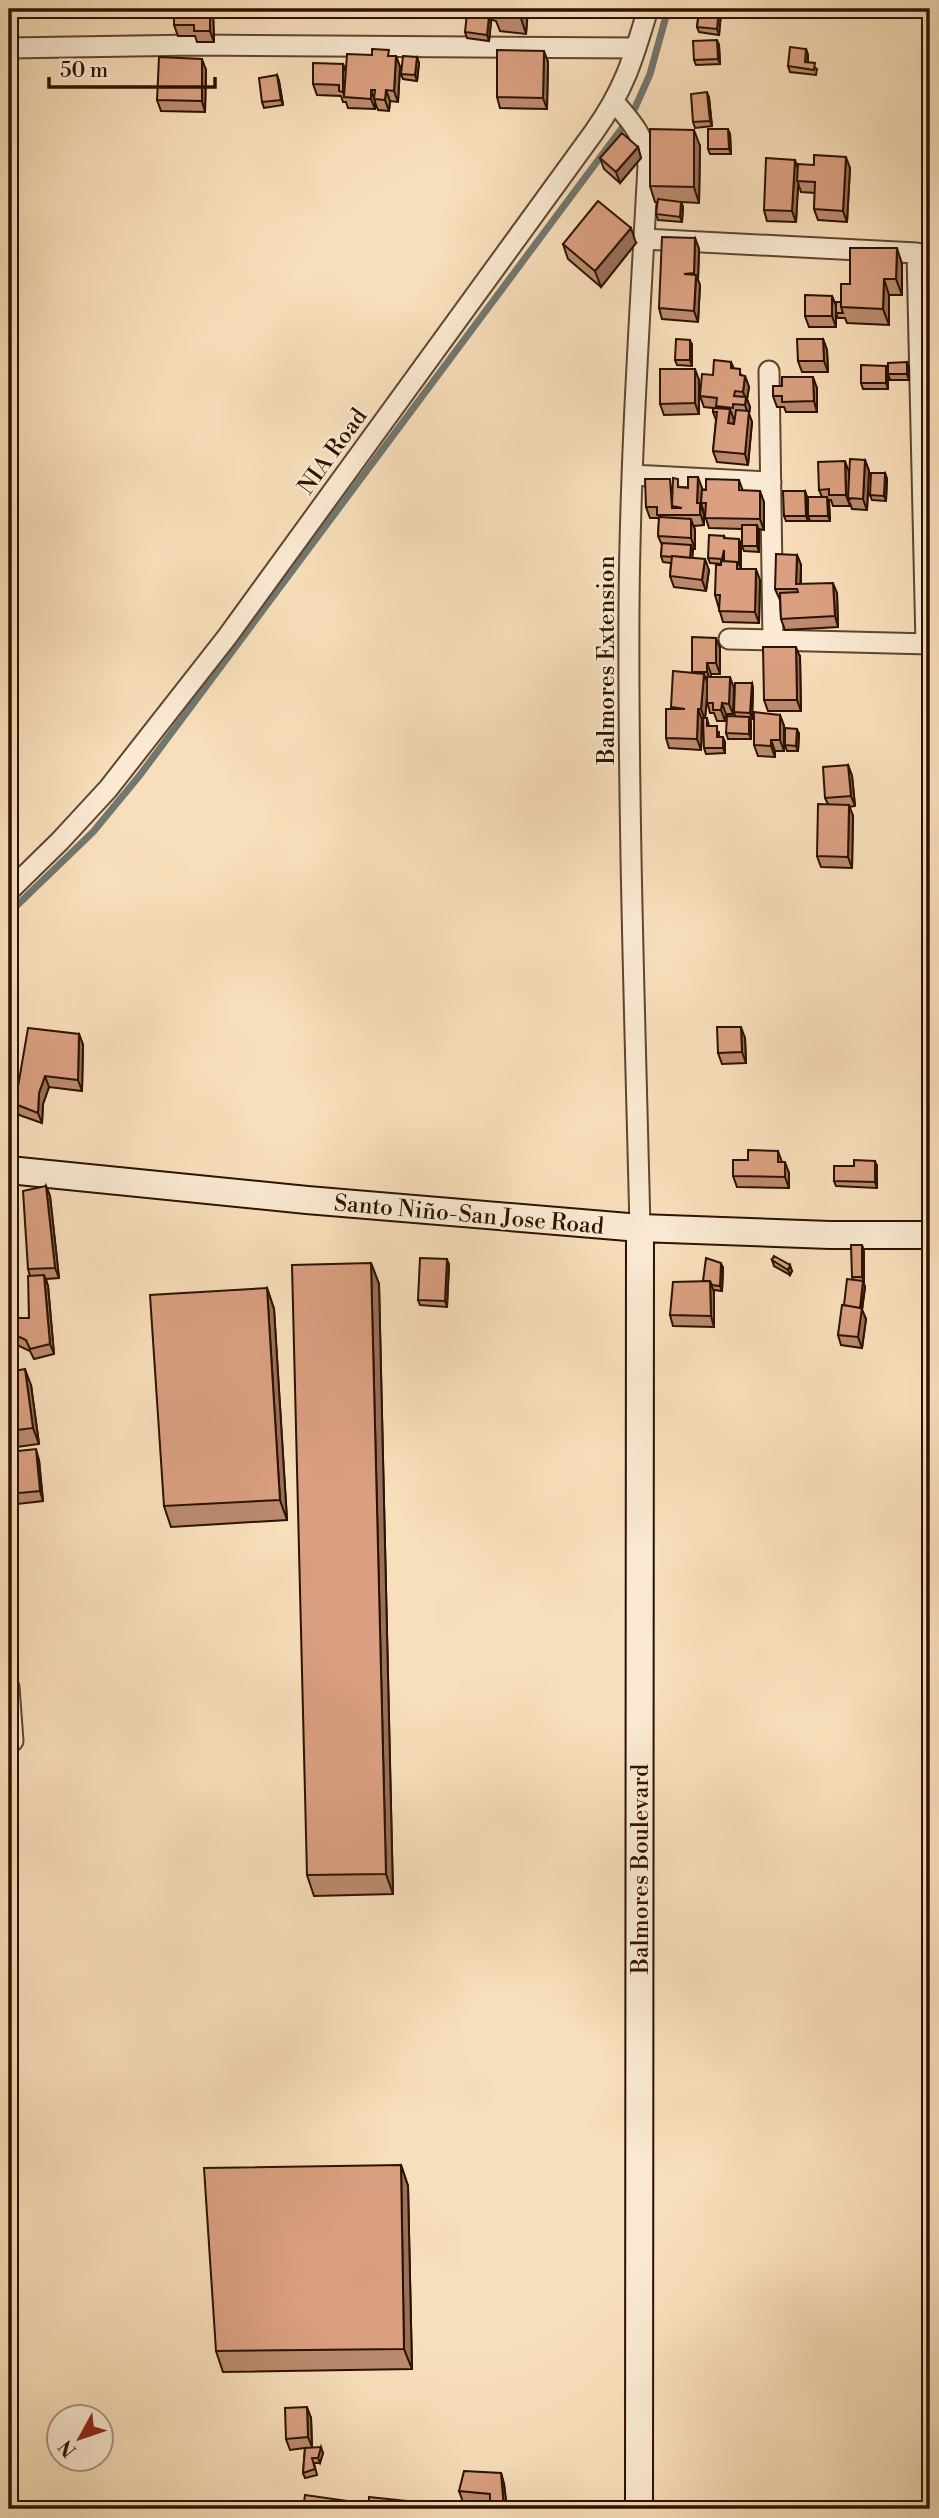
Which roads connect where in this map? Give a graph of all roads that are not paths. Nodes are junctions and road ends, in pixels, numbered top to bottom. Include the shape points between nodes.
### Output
1 (648, 9) edge
2 (9, 48) edge
3 (636, 48) junction
4 (615, 103) junction
5 (644, 239) junction
6 (769, 371) dead end
7 (632, 475) junction
8 (771, 482) junction
9 (729, 639) dead end
10 (774, 640) junction
11 (928, 644) edge
12 (9, 891) edge
13 (9, 1170) edge
14 (640, 1228) junction
15 (930, 1235) edge
16 (9, 1688) edge
17 (13, 1741) dead end
18 (639, 2509) edge

1 - 3 street, NIA Road
2 - 3 street
3 - 4 street, NIA Road
4 - 5 street, Balmores Extension via 647,151
4 - 12 street, NIA Road via 227,637 108,789
5 - 7 street, Balmores Extension
5 - 11 street via 917,253
6 - 8 street
7 - 8 street
7 - 14 street, Balmores Extension via 629,754
8 - 10 street
9 - 10 street
10 - 11 street
13 - 14 main road, Santo Niño-San Jose Road
14 - 15 main road, Santo Niño-San Jose Road
14 - 18 main road, Balmores Boulevard
16 - 17 street

